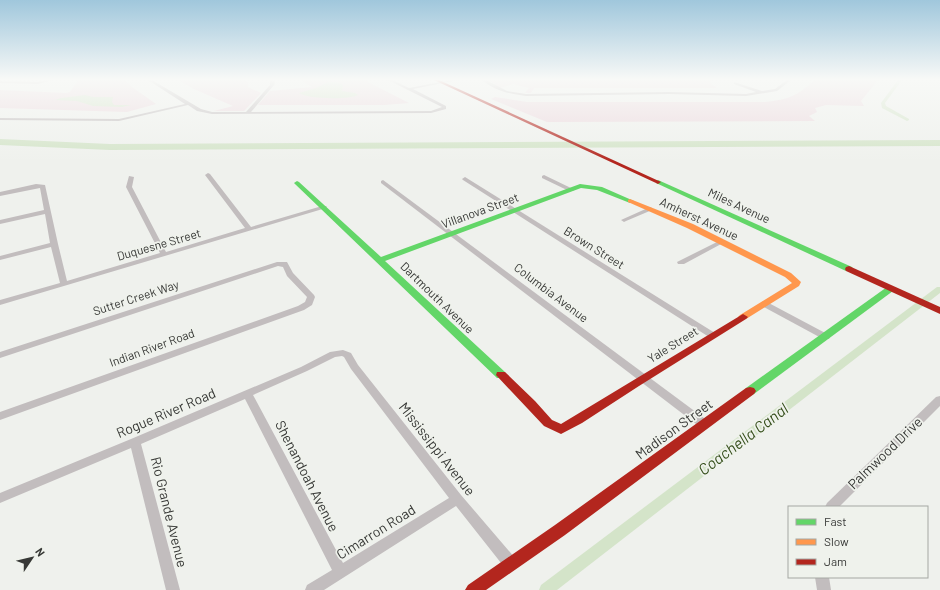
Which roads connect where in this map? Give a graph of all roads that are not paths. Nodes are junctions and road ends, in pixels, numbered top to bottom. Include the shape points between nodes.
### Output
1 (174, 108) edge
2 (195, 108) edge
3 (253, 108) edge
4 (444, 108) edge
5 (496, 108) edge
6 (249, 113) junction
7 (0, 119) edge
8 (208, 175) dead end
9 (130, 177) dead end
10 (544, 177) dead end
11 (465, 179) dead end
12 (383, 182) dead end
13 (297, 183) dead end
14 (588, 185) joint
15 (571, 190) junction
16 (0, 194) edge
17 (324, 207) junction
18 (650, 209) junction
19 (48, 211) junction
20 (514, 211) junction
21 (624, 220) dead end
22 (0, 222) edge
23 (249, 229) junction
24 (452, 234) junction
25 (721, 242) junction
26 (54, 244) junction
27 (164, 255) junction
28 (0, 258) edge
29 (380, 260) junction
30 (681, 262) dead end
31 (280, 263) joint
32 (797, 282) joint
33 (64, 284) junction
34 (890, 288) junction
35 (0, 303) edge
36 (765, 304) junction
37 (937, 309) edge
38 (712, 335) junction
39 (826, 337) junction
40 (343, 353) joint
41 (0, 355) edge
42 (643, 378) junction
43 (247, 393) junction
44 (940, 400) edge
45 (0, 416) edge
46 (704, 424) junction
47 (561, 429) joint
48 (135, 442) junction
49 (0, 498) edge
50 (457, 499) junction
51 (832, 506) edge
52 (510, 563) junction
53 (340, 572) junction
54 (822, 578) edge
55 (173, 590) edge
56 (312, 590) edge
57 (473, 590) edge
58 (824, 590) edge

1 - 7 street via 119,120
2 - 6 street via 212,113
3 - 6 street
4 - 6 street via 412,113
5 - 34 street, Miles Avenue
8 - 23 street
9 - 27 street via 129,187
10 - 15 street
11 - 20 street, Brown Street
12 - 24 street, Columbia Avenue
13 - 17 street, Dartmouth Avenue
14 - 15 street, Villanova Street
14 - 18 street, Amherst Avenue
15 - 20 street, Villanova Street
16 - 19 street via 31,186 42,186
17 - 23 street, Duquesne Street
17 - 29 street, Dartmouth Avenue
18 - 21 street
18 - 25 street, Amherst Avenue
19 - 22 street
19 - 26 street
20 - 24 street, Villanova Street
20 - 38 street, Brown Street
23 - 27 street, Duquesne Street
24 - 29 street, Villanova Street
24 - 42 street, Columbia Avenue
25 - 30 street
25 - 32 street, Amherst Avenue via 788,275
26 - 28 street
26 - 33 street
27 - 33 street, Duquesne Street
29 - 47 street, Dartmouth Avenue via 531,404 548,424
31 - 41 street, Sutter Creek Way
31 - 45 street, Indian River Road via 286,266 311,297 306,305
32 - 36 street, Yale Street via 795,286
33 - 35 street, Duquesne Street
34 - 37 street, Miles Avenue
34 - 39 street, Madison Street
36 - 38 street, Yale Street
36 - 39 street
38 - 42 street, Yale Street
39 - 46 street, Madison Street
40 - 43 street, Rogue River Road via 333,354
40 - 50 street, Mississippi Avenue via 348,355 354,367
42 - 46 street, Columbia Avenue
42 - 47 street, Yale Street
43 - 48 street, Rogue River Road
43 - 53 street, Shenandoah Avenue
44 - 51 street, Palmwood Drive
46 - 52 street, Madison Street via 560,530
48 - 49 street, Rogue River Road
48 - 55 street, Rio Grande Avenue
50 - 52 street, Mississippi Avenue
50 - 53 street, Cimarron Road
52 - 57 street, Madison Street
53 - 56 street, Cimarron Road
54 - 58 street

